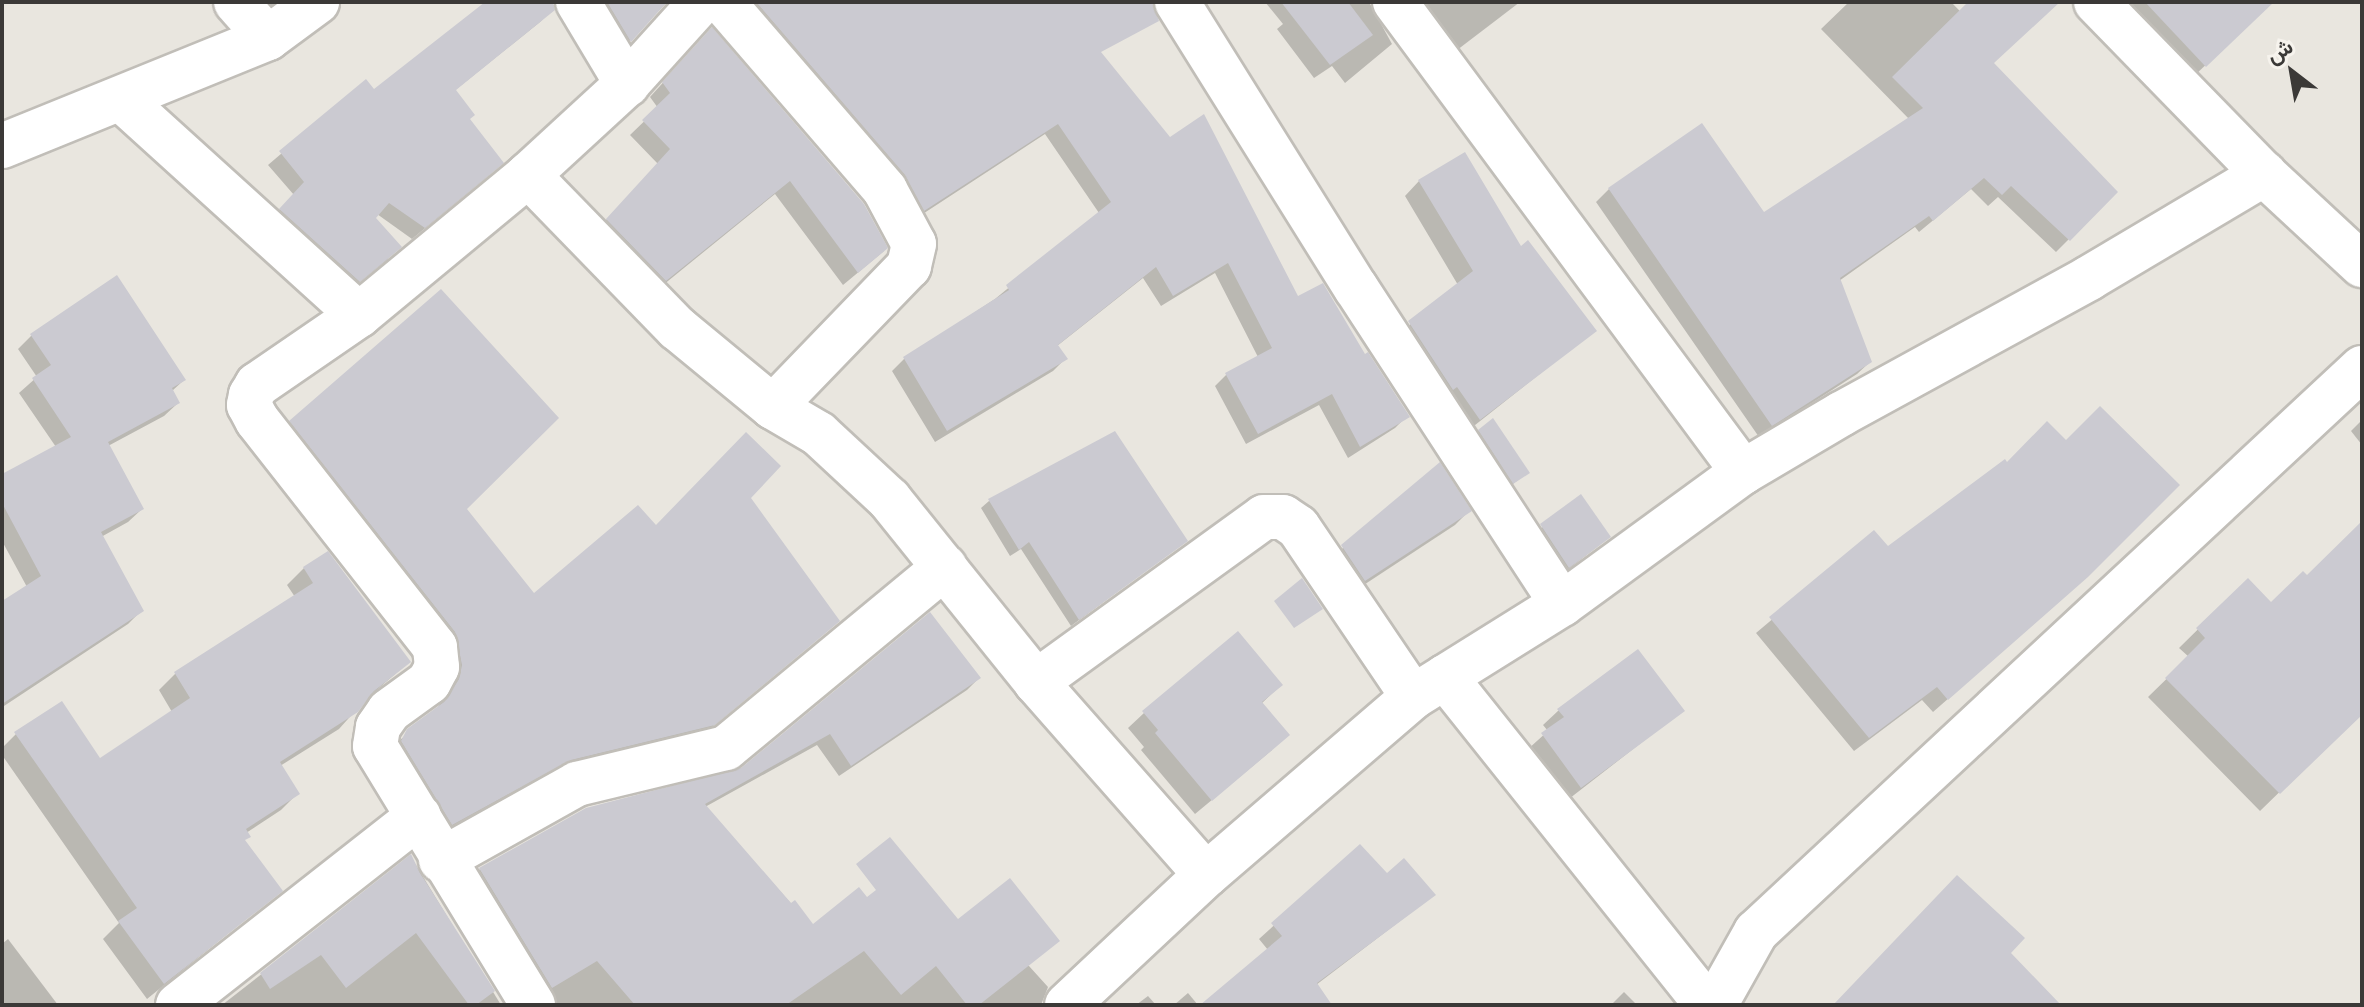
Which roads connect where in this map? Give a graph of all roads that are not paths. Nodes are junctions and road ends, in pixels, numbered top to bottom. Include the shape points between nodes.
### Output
1 (236, 2) edge
2 (317, 2) edge
3 (578, 2) edge
4 (701, 2) edge
5 (723, 2) edge
6 (1177, 2) edge
7 (1395, 2) edge
8 (2096, 2) edge
9 (268, 38) junction
10 (627, 84) junction
11 (122, 100) junction
12 (2, 146) edge
13 (2264, 174) junction
14 (528, 175) junction
15 (2362, 265) edge
16 (359, 315) junction
17 (2362, 368) edge
18 (773, 407) junction
19 (1743, 472) junction
20 (945, 567) junction
21 (1562, 604) junction
22 (1036, 682) junction
23 (1429, 687) junction
24 (419, 816) junction
25 (441, 860) junction
26 (1206, 875) junction
27 (529, 1004) edge
28 (178, 1005) edge
29 (1067, 1005) edge
30 (1707, 1005) edge
31 (1715, 1005) edge

1 - 9 street
2 - 9 street
3 - 10 street
4 - 10 street
5 - 18 street via 885,190 914,244 909,266
6 - 21 street
7 - 19 street
8 - 13 street
9 - 11 street
10 - 14 street
11 - 12 street
11 - 16 street
13 - 15 street
13 - 19 street
14 - 16 street
14 - 18 street via 677,328
16 - 24 street via 257,385 249,405 435,647 437,667 429,682 389,711 378,727 375,746
17 - 31 street via 1756,932
18 - 20 street via 819,434 889,499
19 - 21 street
20 - 22 street
20 - 25 street via 726,748 577,784
21 - 23 street
22 - 23 street via 1264,517 1283,517 1298,527
22 - 26 street
23 - 26 street
23 - 30 street
24 - 25 street
24 - 28 street
25 - 27 street
26 - 29 street

